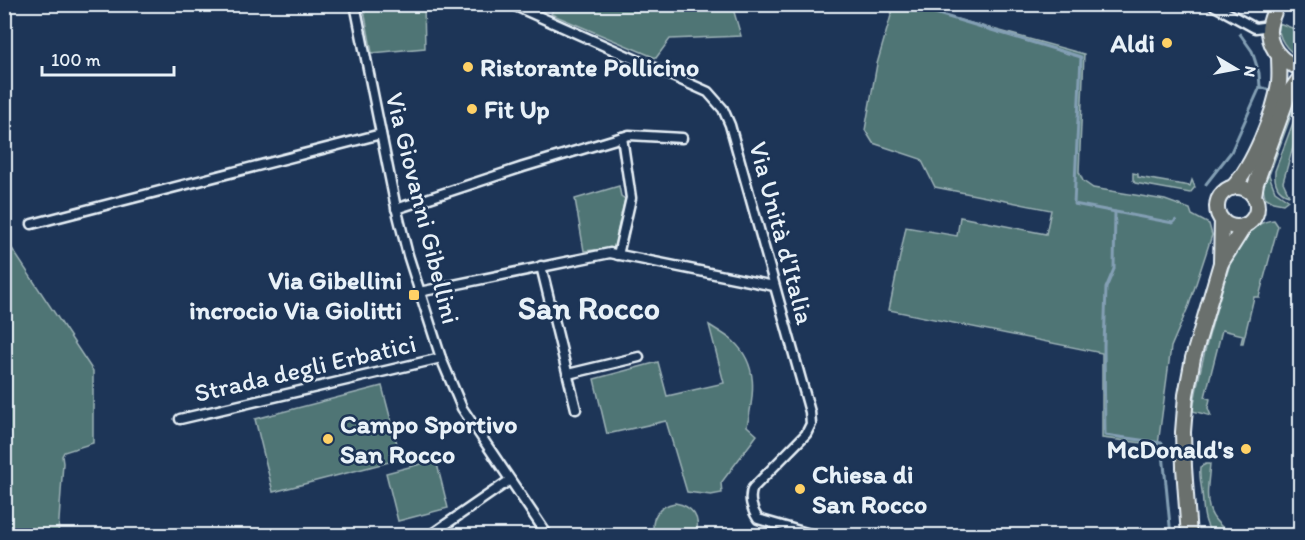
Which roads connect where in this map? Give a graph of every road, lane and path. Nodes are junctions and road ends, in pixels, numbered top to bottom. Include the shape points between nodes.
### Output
1 (355, 4) edge
2 (512, 4) edge
3 (1211, 4) edge
4 (1277, 4) edge
5 (1271, 23) junction
6 (1279, 55) junction
7 (1300, 67) edge
8 (1300, 78) edge
9 (1283, 93) junction
10 (381, 134) junction
11 (622, 137) junction
12 (682, 138) dead end
13 (1232, 188) junction
14 (1254, 196) junction
15 (396, 209) junction
16 (1222, 220) junction
17 (32, 224) dead end
18 (1245, 225) junction
19 (618, 255) junction
20 (1221, 263) junction
21 (541, 266) junction
22 (774, 286) junction
23 (419, 292) junction
24 (639, 357) dead end
25 (441, 358) junction
26 (568, 374) junction
27 (576, 409) dead end
28 (180, 419) dead end
29 (510, 480) junction
30 (1188, 510) junction
31 (429, 536) edge
32 (548, 536) edge
33 (817, 536) edge
34 (1189, 536) edge
35 (1199, 536) edge

1 - 10 street, Via Giovanni Gibellini
2 - 22 street, Via Unità d'Italia via 708,92 723,109 730,125
3 - 5 street via 1256,28
4 - 5 main road
5 - 6 main road via 1269,33
6 - 7 main road
6 - 9 main road
8 - 9 main road
9 - 13 main road via 1254,155
9 - 14 main road
10 - 15 street, Via Giovanni Gibellini
10 - 17 street
11 - 12 street
11 - 15 street
11 - 19 street via 631,198
13 - 14 main road via 1244,189
13 - 16 main road via 1222,194 1218,204
14 - 18 main road via 1256,212
15 - 23 street, Via Giovanni Gibellini
16 - 18 main road via 1233,227
16 - 20 main road
18 - 20 main road
19 - 21 street via 610,253
19 - 22 street
20 - 30 main road via 1186,395 1184,455
21 - 23 street
21 - 26 street
22 - 33 street, Via Unità d'Italia via 811,424 806,434 753,488 751,499 758,519
23 - 25 street, Via Giovanni Gibellini
24 - 26 street
25 - 28 street, Strada degli Erbatici
25 - 29 street, Via Giovanni Gibellini via 462,408
26 - 27 street
29 - 31 street
29 - 32 street, Via Giovanni Gibellini
30 - 34 main road
30 - 35 main road

